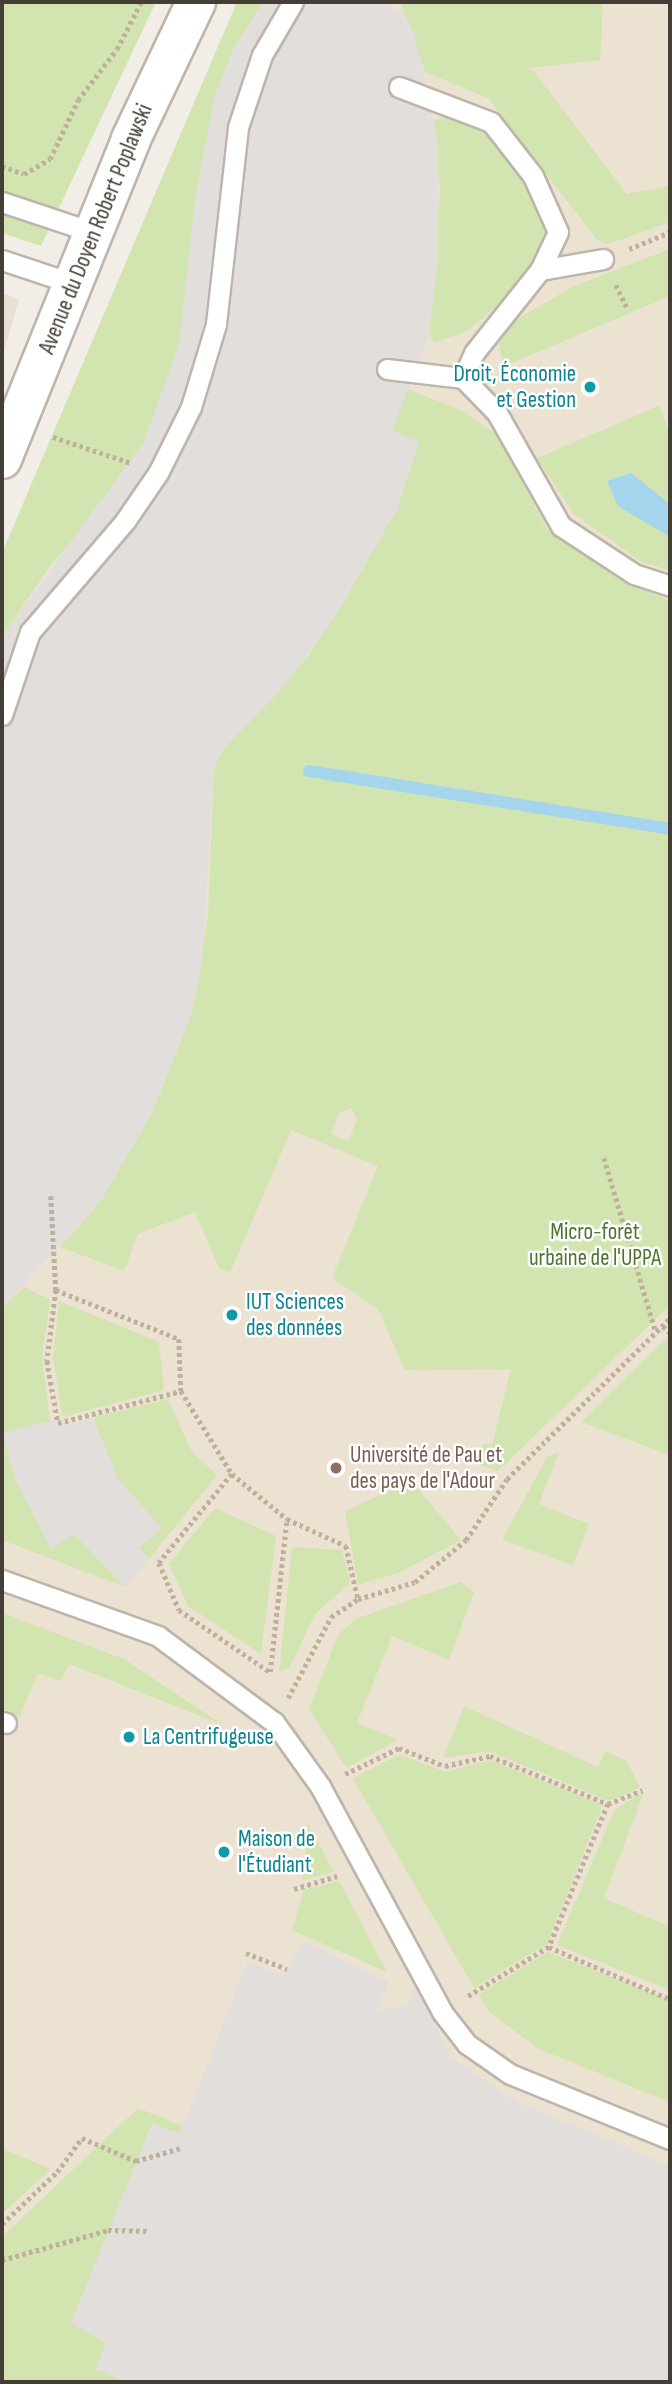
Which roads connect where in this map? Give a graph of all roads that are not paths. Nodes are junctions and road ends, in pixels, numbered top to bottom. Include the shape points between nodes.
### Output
1 (196, 2) edge
2 (291, 2) edge
3 (399, 86) dead end
4 (2, 202) edge
5 (92, 232) junction
6 (603, 259) road end
7 (2, 260) edge
8 (540, 270) junction
9 (74, 284) junction
10 (387, 369) dead end
11 (463, 378) junction
12 (9, 442) edge
13 (670, 586) edge
14 (2, 715) edge
15 (2, 1580) edge
16 (670, 2139) edge

1 - 5 street, Avenue du Doyen Robert Poplawski
2 - 14 lane via 262,55 238,127 216,324 191,407 159,473 30,632
3 - 8 lane via 466,108 516,148 558,232
4 - 5 lane
5 - 9 street, Avenue du Doyen Robert Poplawski
6 - 8 lane
7 - 9 lane
8 - 11 lane via 474,353
9 - 12 street, Avenue du Doyen Robert Poplawski
10 - 11 lane
11 - 13 lane via 497,413 561,526 634,574
15 - 16 lane via 158,1636 274,1722 320,1786 442,2012 467,2044 510,2074

